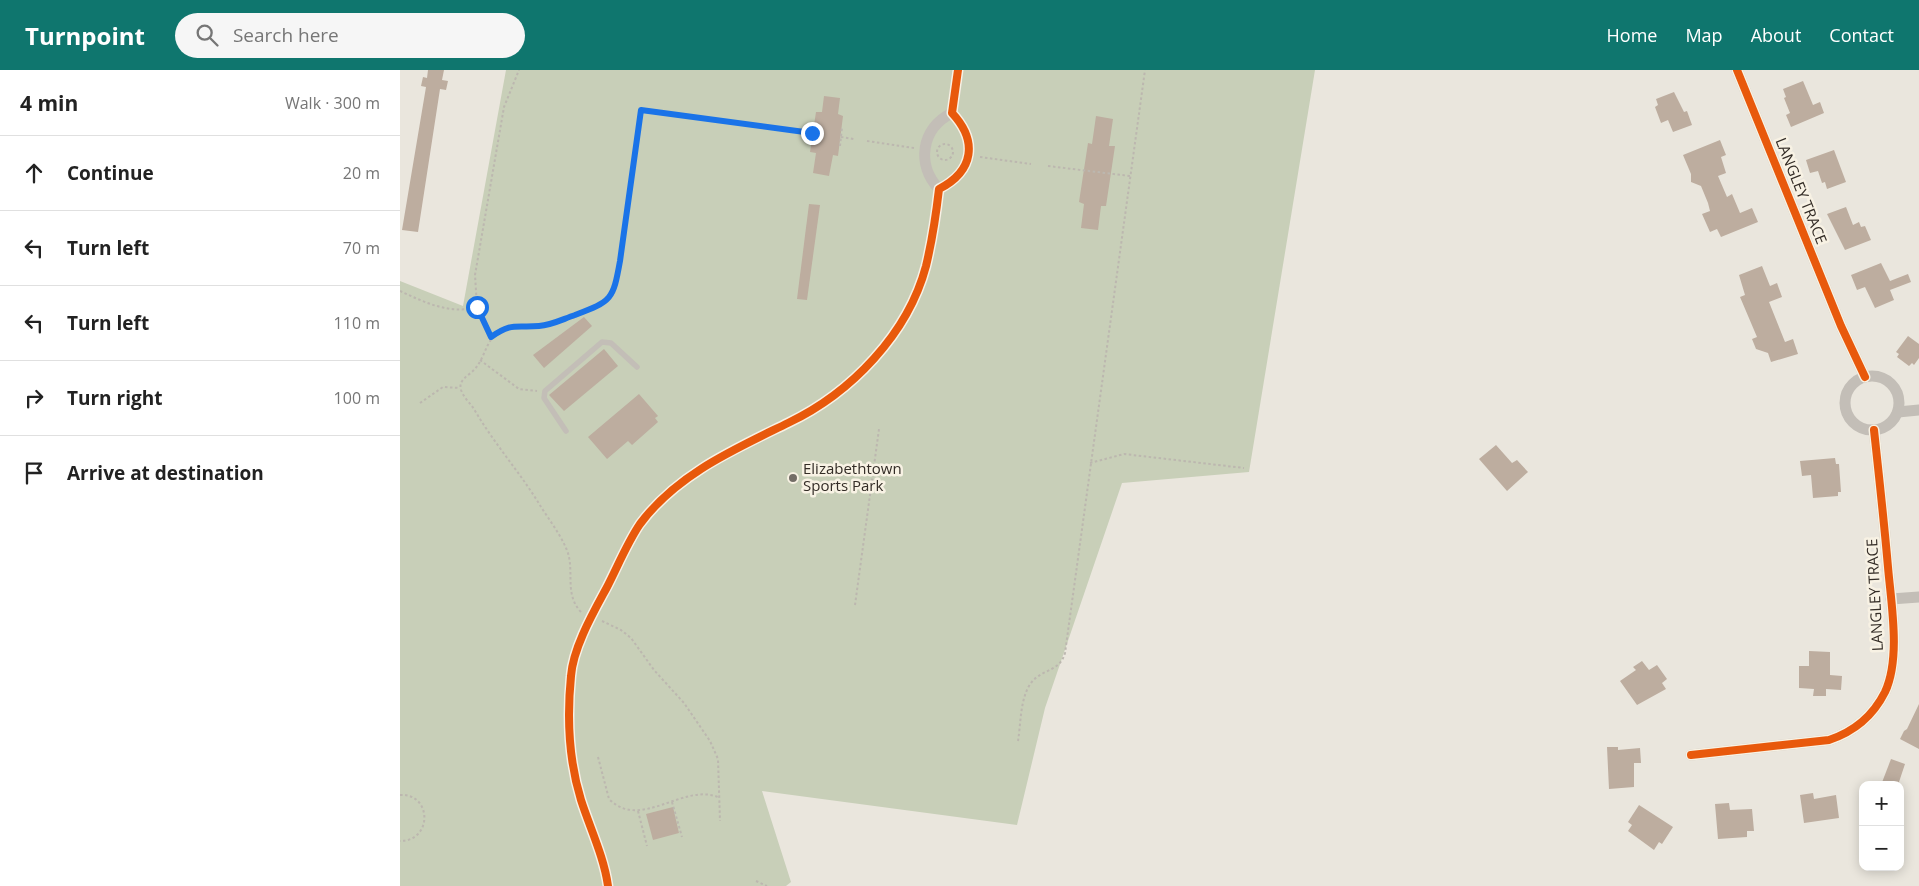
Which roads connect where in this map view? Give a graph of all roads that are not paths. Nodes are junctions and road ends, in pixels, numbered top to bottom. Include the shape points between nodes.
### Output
1 (958, 70) edge
2 (1737, 70) edge
3 (952, 113) junction
4 (940, 189) junction
5 (637, 367) dead end
6 (1865, 377) junction
7 (1919, 410) edge
8 (1898, 412) junction
9 (1874, 430) junction
10 (566, 431) dead end
11 (1919, 597) edge
12 (1891, 599) junction
13 (1691, 755) dead end
14 (608, 886) edge

1 - 3 street
2 - 6 street, LANGLEY TRACE via 1841,326
3 - 4 street via 935,125 926,144 925,166 930,180
3 - 4 street via 968,141 968,156 960,175
4 - 14 street via 926,267 892,336 872,362 834,396 792,422 722,455 675,488 640,524 592,617 571,674 571,744 580,798
5 - 10 lane via 611,343 602,342 545,391 544,398
6 - 8 street via 1882,378 1895,388 1899,396
6 - 9 street via 1846,394 1846,412 1857,426
7 - 8 street
8 - 9 street via 1889,425
9 - 12 street, LANGLEY TRACE
11 - 12 street
12 - 13 street, LANGLEY TRACE via 1893,648 1889,678 1881,698 1859,726 1829,740

